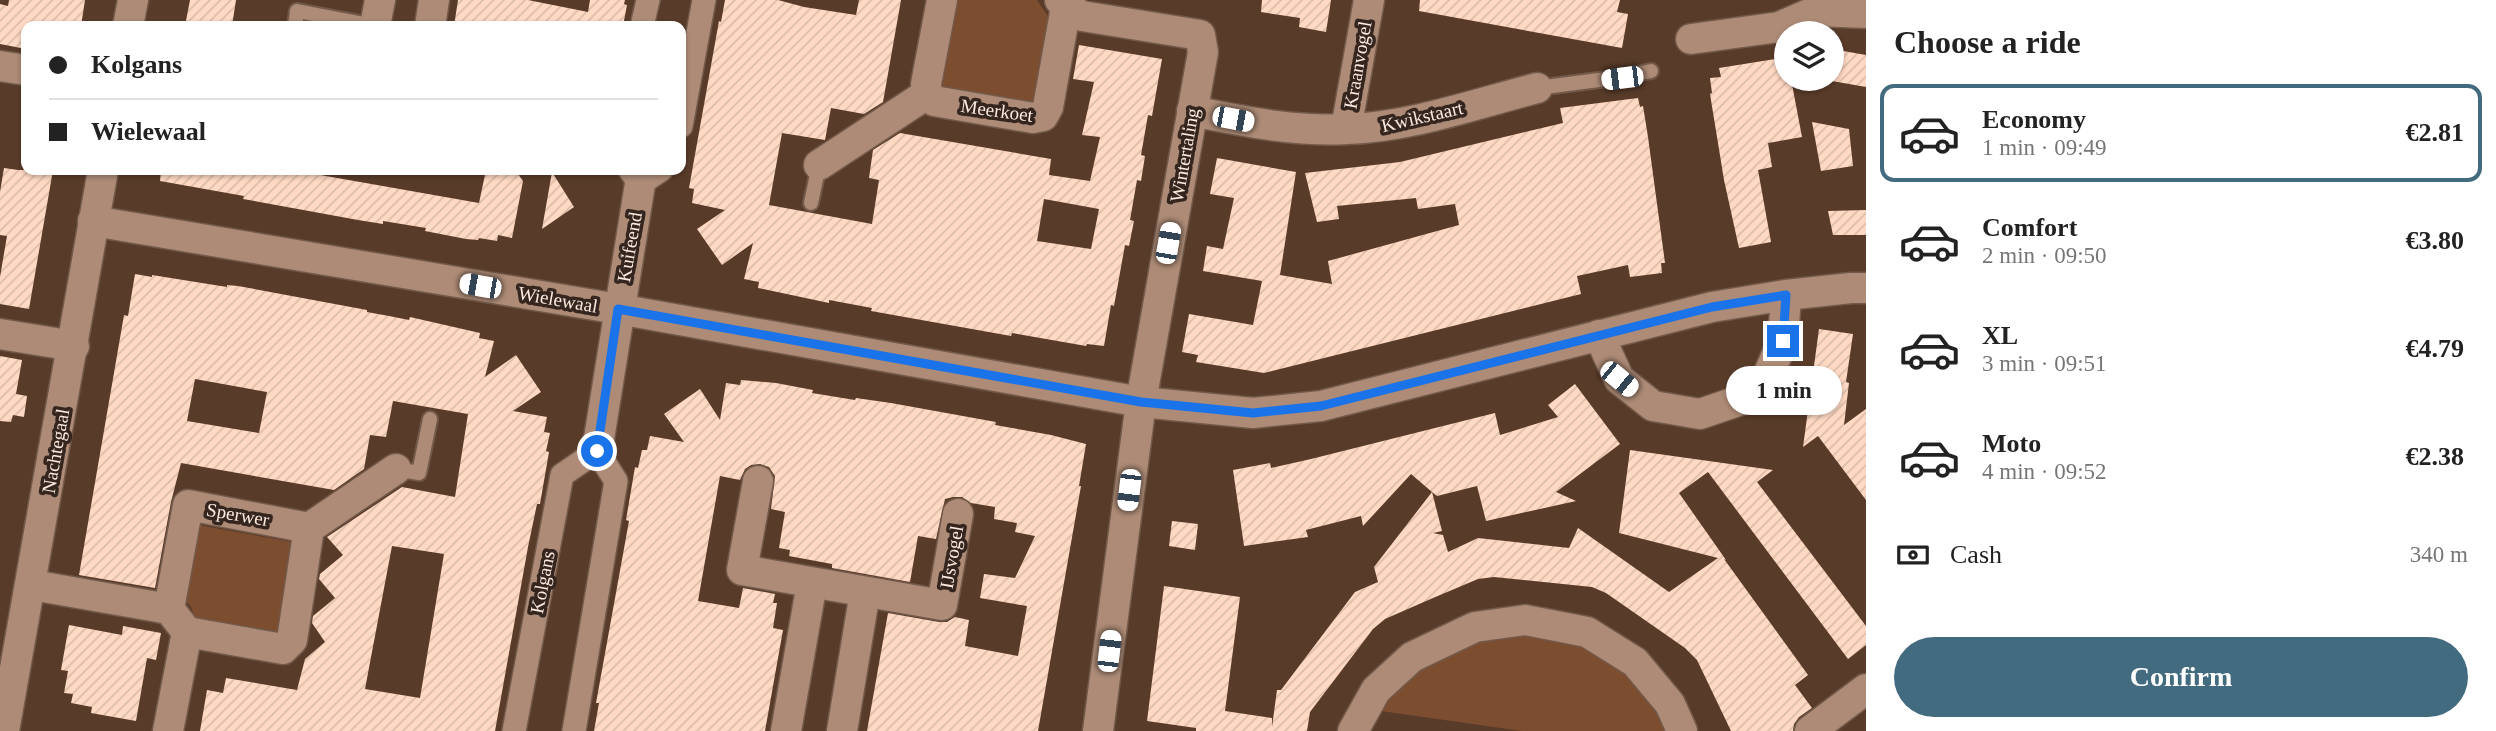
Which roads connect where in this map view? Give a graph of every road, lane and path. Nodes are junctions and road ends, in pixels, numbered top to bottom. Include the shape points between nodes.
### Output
1 (132, 0) edge
2 (380, 0) edge
3 (434, 0) edge
4 (648, 0) edge
5 (704, 0) edge
6 (942, 0) edge
7 (1369, 0) edge
8 (1063, 4) edge
9 (1866, 13) edge
10 (129, 21) edge
11 (296, 21) edge
12 (350, 21) edge
13 (377, 21) edge
14 (431, 21) edge
15 (643, 21) edge
16 (1200, 36) joint
17 (1691, 40) dead end
18 (0, 66) edge
19 (21, 70) edge
20 (1651, 71) dead end
21 (1536, 88) joint
22 (927, 94) junction
23 (686, 99) edge
24 (1192, 111) junction
25 (1346, 130) junction
26 (819, 165) joint
27 (102, 175) edge
28 (644, 175) edge
29 (811, 203) dead end
30 (93, 221) junction
31 (1866, 288) edge
32 (1786, 295) junction
33 (618, 309) junction
34 (0, 334) edge
35 (1599, 335) junction
36 (74, 346) junction
37 (1141, 402) junction
38 (430, 419) dead end
39 (597, 451) junction
40 (396, 469) joint
41 (758, 481) dead end
42 (958, 514) dead end
43 (309, 528) junction
44 (813, 583) junction
45 (32, 585) junction
46 (865, 592) junction
47 (178, 620) junction
48 (1866, 689) edge
49 (4, 731) edge
50 (168, 731) edge
51 (514, 731) edge
52 (574, 731) edge
53 (786, 731) edge
54 (842, 731) edge
55 (1098, 731) edge
56 (1353, 731) edge
57 (1682, 731) edge
58 (1810, 731) edge

1 - 10 street
2 - 13 street
3 - 14 street
4 - 15 street
5 - 23 street
6 - 22 street
7 - 25 street, Kraanvogel
8 - 16 street, Meerkoet via 1082,16
8 - 22 street, Meerkoet via 1043,116 934,101
9 - 17 street via 1816,11 1779,27
11 - 12 lane via 297,11
16 - 24 street, Wintertaling via 1203,52
18 - 19 street
20 - 21 lane, Kwikstaart
21 - 25 street, Kwikstaart via 1392,125
22 - 26 street
24 - 25 street, Kwikstaart via 1274,127
24 - 37 street, Wintertaling
26 - 29 lane
27 - 30 street, Nachtegaal
28 - 33 street, Kuifeend
30 - 33 street, Wielewaal
30 - 36 street, Nachtegaal
31 - 32 street, Wielewaal
32 - 35 street, Wielewaal via 1712,307
32 - 35 street via 1783,341 1768,375 1744,399 1700,414 1653,406 1619,379
33 - 37 street, Wielewaal
33 - 39 street
34 - 36 street
35 - 37 street, Wielewaal via 1321,406 1253,413
36 - 45 street, Nachtegaal
37 - 55 street, Wintertaling
38 - 40 lane via 419,473
39 - 51 street, Kolgans via 562,475
39 - 52 street via 616,481
40 - 43 street
41 - 44 street, IJsvogel via 742,570
42 - 46 street, IJsvogel via 942,605
43 - 47 street via 292,640 283,649
43 - 47 street, Sperwer via 188,505
44 - 46 street, IJsvogel
44 - 53 street
45 - 47 street
45 - 49 street, Nachtegaal
46 - 54 street
47 - 50 street, Sperwer
48 - 58 street
56 - 57 street via 1377,690 1412,657 1475,627 1525,620 1587,632 1635,662 1670,704

